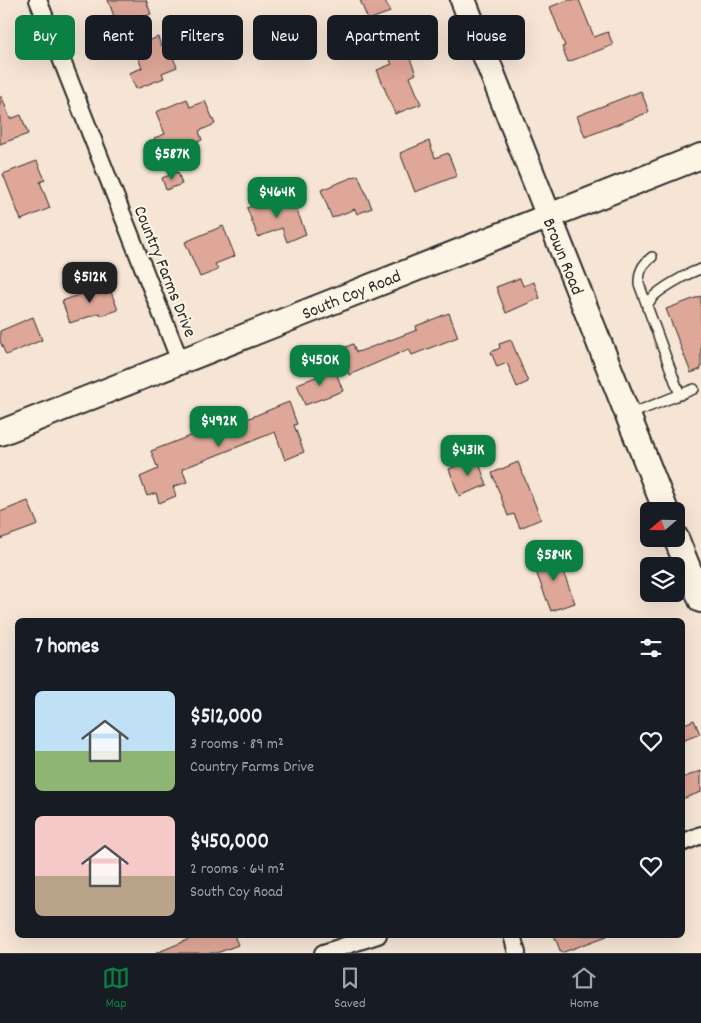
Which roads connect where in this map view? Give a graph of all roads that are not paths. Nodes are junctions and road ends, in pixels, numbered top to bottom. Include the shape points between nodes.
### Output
1 (38, 0) edge
2 (464, 0) edge
3 (701, 156) edge
4 (549, 216) junction
5 (652, 257) dead end
6 (701, 269) edge
7 (647, 308) junction
8 (180, 361) junction
9 (694, 389) dead end
10 (680, 395) junction
11 (628, 415) junction
12 (0, 432) edge
13 (662, 502) edge
14 (680, 548) edge
15 (701, 600) edge
16 (701, 835) edge
17 (685, 841) edge
18 (369, 938) edge
19 (513, 938) edge
20 (323, 953) edge
21 (517, 953) edge

1 - 8 street, Country Farms Drive
2 - 4 street, Brown Road
3 - 4 street, South Coy Road
4 - 8 street, South Coy Road
4 - 11 street, Brown Road
5 - 7 lane via 642,265 639,274
6 - 7 lane via 675,281 650,299
7 - 10 lane
8 - 12 street, South Coy Road
9 - 10 lane
10 - 11 lane
11 - 13 street, Brown Road
14 - 15 street
16 - 17 street
18 - 20 street
19 - 21 street

